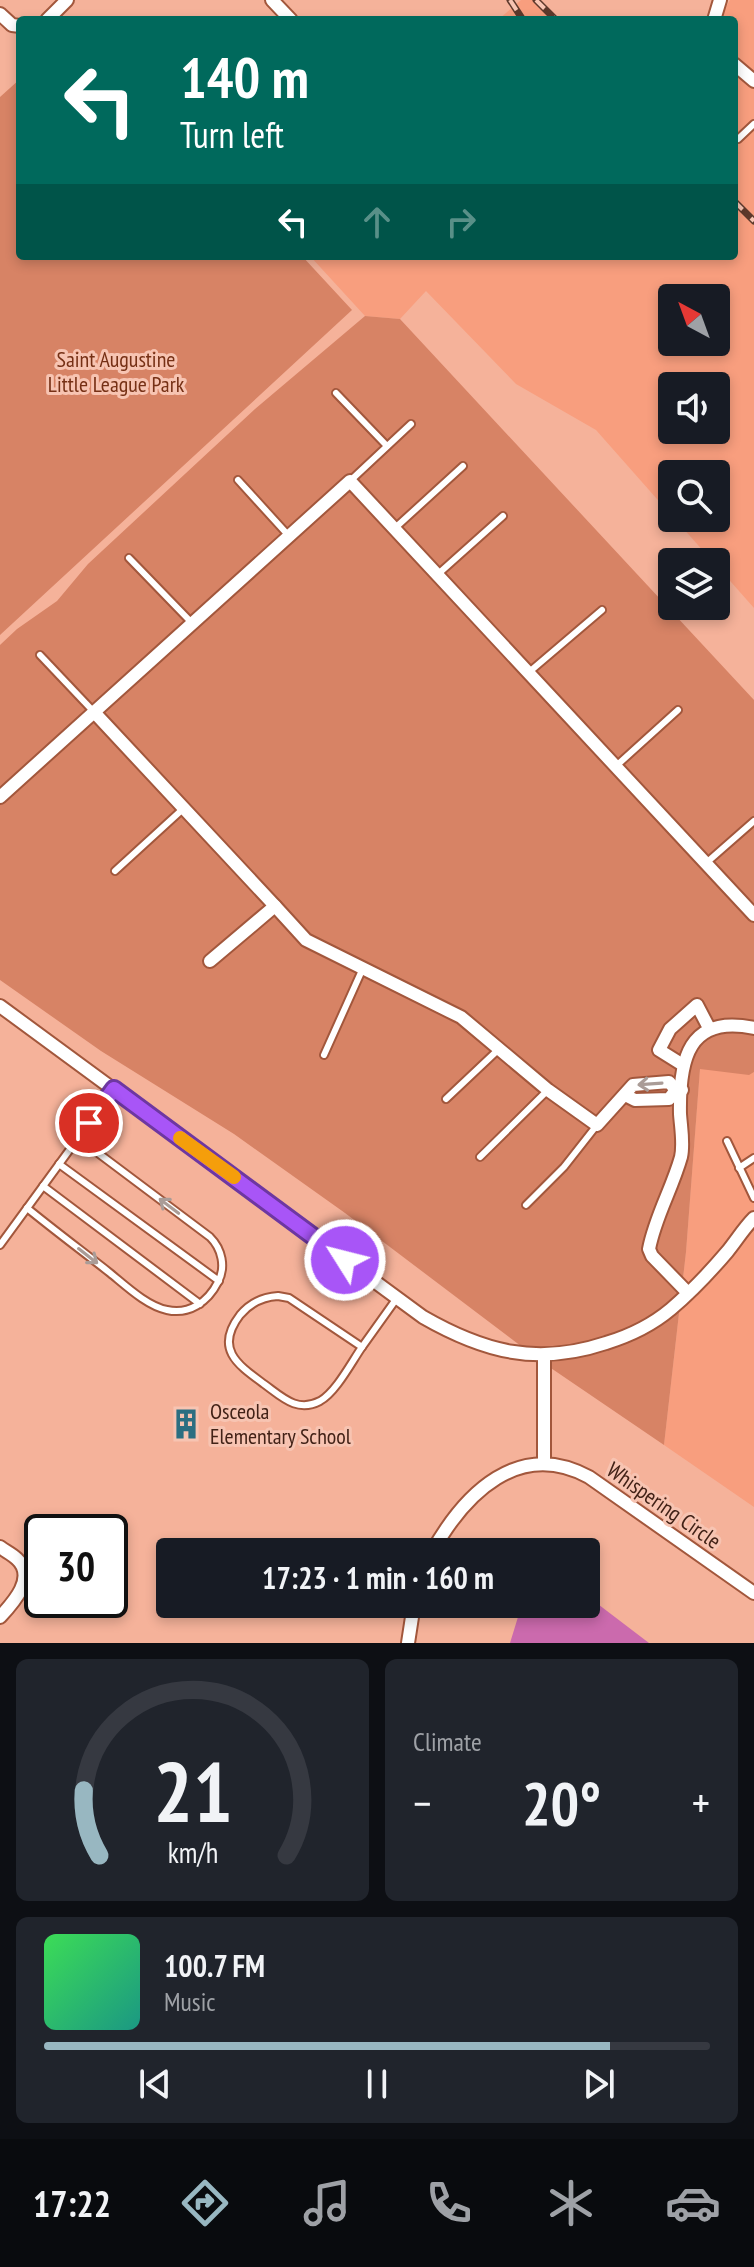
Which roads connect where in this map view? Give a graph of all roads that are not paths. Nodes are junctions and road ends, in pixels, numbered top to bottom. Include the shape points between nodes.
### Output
1 (67, 0) edge
2 (272, 0) edge
3 (0, 14) edge
4 (51, 16) edge
5 (287, 16) edge
6 (16, 26) edge
7 (738, 67) edge
8 (754, 81) edge
9 (754, 124) edge
10 (738, 139) dead end
11 (336, 393) dead end
12 (411, 424) dead end
13 (387, 446) junction
14 (463, 466) dead end
15 (238, 480) dead end
16 (350, 481) junction
17 (503, 516) dead end
18 (395, 528) junction
19 (289, 536) junction
20 (129, 558) dead end
21 (437, 575) junction
22 (602, 610) dead end
23 (192, 623) junction
24 (40, 655) dead end
25 (528, 673) junction
26 (678, 710) dead end
27 (94, 712) junction
28 (615, 767) junction
29 (0, 797) edge
30 (184, 808) junction
31 (754, 821) edge
32 (705, 864) junction
33 (115, 871) dead end
34 (275, 906) junction
35 (754, 915) edge
36 (210, 961) dead end
37 (363, 968) junction
38 (0, 1006) edge
39 (709, 1028) junction
40 (754, 1028) edge
41 (499, 1049) junction
42 (324, 1055) dead end
43 (683, 1065) junction
44 (114, 1089) junction
45 (548, 1090) junction
46 (679, 1090) junction
47 (446, 1099) dead end
48 (597, 1125) junction
49 (78, 1138) junction
50 (727, 1141) dead end
51 (480, 1157) dead end
52 (754, 1158) edge
53 (59, 1164) junction
54 (739, 1168) junction
55 (43, 1186) junction
56 (754, 1198) edge
57 (526, 1205) dead end
58 (27, 1208) junction
59 (754, 1218) edge
60 (0, 1245) edge
61 (219, 1281) junction
62 (688, 1293) junction
63 (397, 1298) junction
64 (200, 1304) junction
65 (362, 1347) junction
66 (544, 1356) junction
67 (544, 1463) junction
68 (441, 1538) edge
69 (0, 1547) edge
70 (754, 1593) edge
71 (0, 1617) edge
72 (412, 1618) edge
73 (408, 1643) edge

1 - 4 street
2 - 5 street
3 - 6 street
7 - 8 street
9 - 10 lane
11 - 13 lane
12 - 13 lane
13 - 16 lane
14 - 18 lane
15 - 19 lane
16 - 18 street
16 - 19 street
17 - 21 lane
18 - 21 street
19 - 23 street
20 - 23 lane
21 - 25 street
22 - 25 lane
23 - 27 street
24 - 27 lane
25 - 28 street
26 - 28 lane
27 - 29 street
27 - 30 street
28 - 32 street
30 - 33 lane
30 - 34 street
31 - 32 lane
32 - 35 street
34 - 36 street
34 - 37 street via 306,940
37 - 41 street via 461,1017
37 - 42 lane
38 - 44 street
39 - 40 street
39 - 43 street via 692,1043
39 - 43 street via 697,1005 670,1029 659,1050
41 - 45 street
41 - 47 lane
43 - 46 street
44 - 49 lane
44 - 63 street
45 - 48 street
45 - 51 lane
46 - 48 street via 669,1099 635,1100 625,1095
46 - 62 street via 682,1153 649,1249
48 - 57 lane
49 - 53 lane
61 -> 49 lane via 222,1258 210,1237
50 - 54 lane
52 - 54 lane
53 - 55 lane
53 - 61 lane
54 - 56 lane
55 - 58 lane
55 - 64 lane
58 - 60 lane
58 -> 64 lane via 161,1308 185,1310
59 - 62 street
61 - 64 lane
62 - 66 street via 663,1316 619,1339
63 - 65 lane
63 - 66 street via 471,1341
65 - 65 lane via 278,1296 249,1305 229,1339 240,1367 290,1403 303,1405 330,1393
66 - 67 street
67 - 68 street via 521,1466 490,1483
67 - 70 street, Whispering Circle via 589,1477
69 - 71 street via 20,1560 24,1570 17,1598
72 - 73 street

